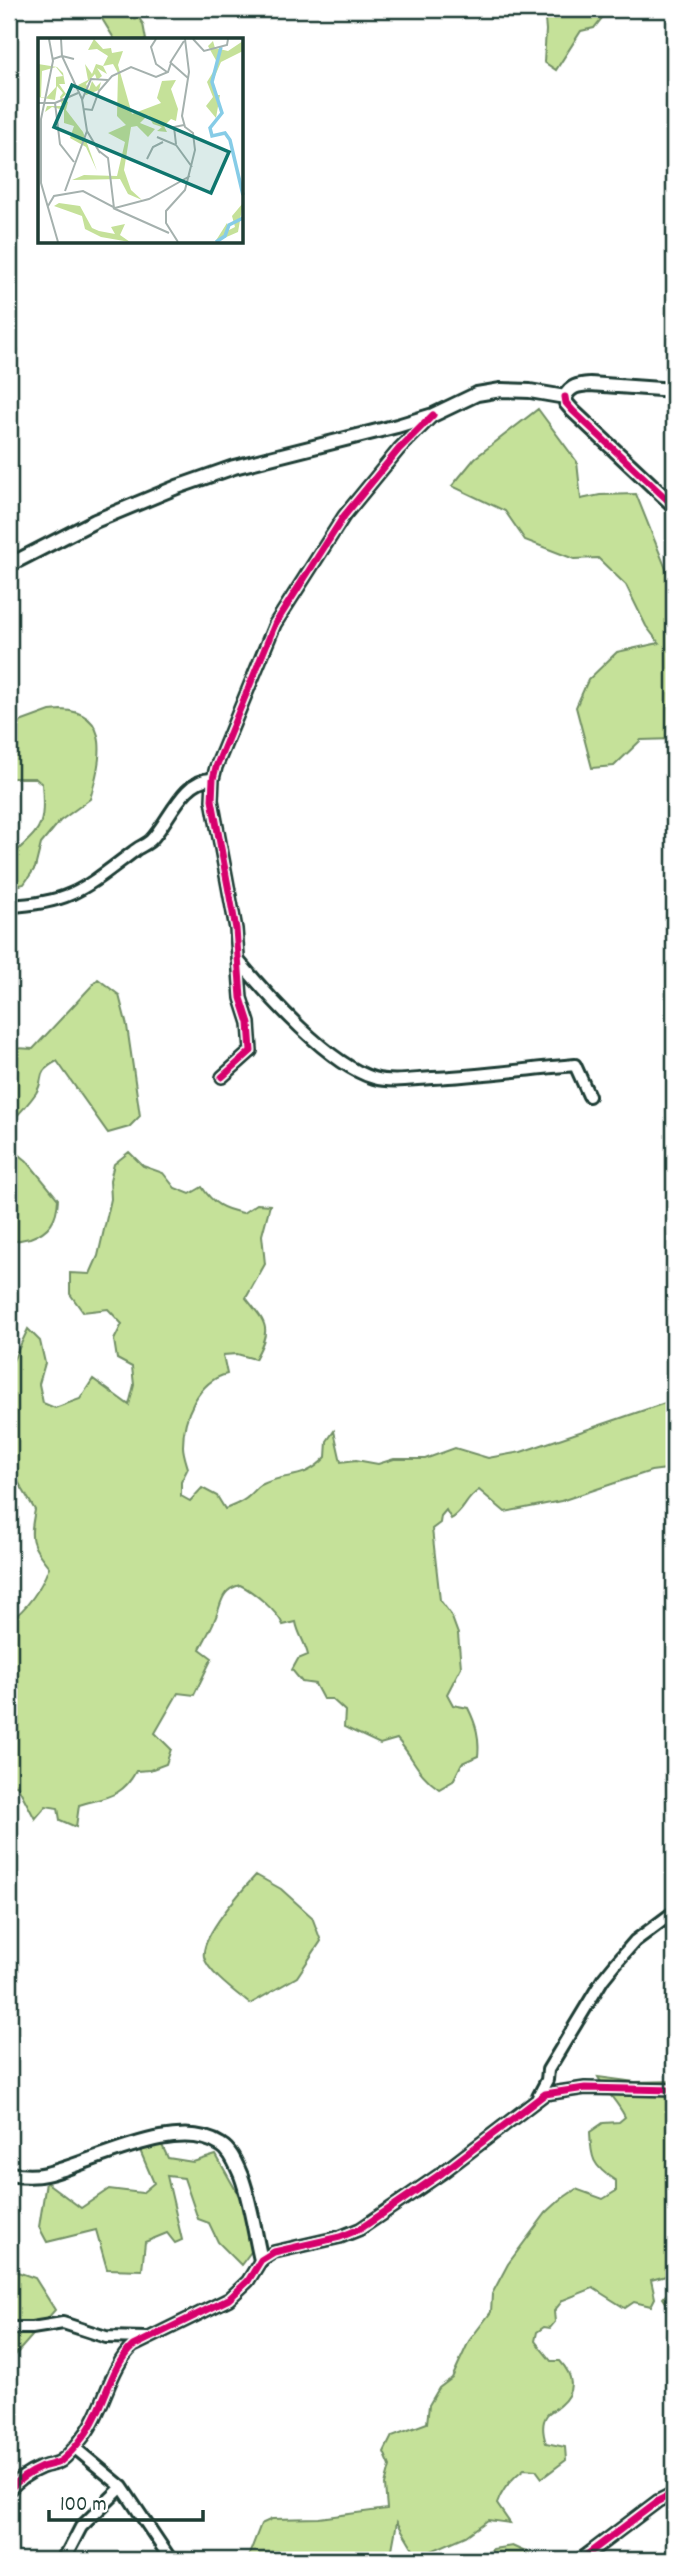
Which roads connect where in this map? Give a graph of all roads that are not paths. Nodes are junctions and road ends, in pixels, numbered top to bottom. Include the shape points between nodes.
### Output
1 (674, 390) edge
2 (565, 397) junction
3 (433, 415) junction
4 (674, 506) edge
5 (9, 565) edge
6 (213, 779) junction
7 (9, 906) edge
8 (238, 960) junction
9 (222, 1077) dead end
10 (589, 1096) dead end
11 (674, 1912) edge
12 (674, 2090) edge
13 (537, 2100) junction
14 (9, 2174) edge
15 (261, 2260) junction
16 (9, 2328) edge
17 (149, 2338) junction
18 (75, 2448) junction
19 (121, 2487) junction
20 (9, 2490) edge
21 (674, 2493) edge
22 (60, 2560) edge
23 (171, 2560) edge
24 (580, 2560) edge

1 - 2 street via 590,384 577,385
2 - 3 street via 501,390 477,394
2 - 4 street via 573,411
3 - 5 street via 177,487 95,521
3 - 6 street via 344,516 275,624
6 - 7 street via 197,781 152,840 94,882 60,900
6 - 8 street via 212,800
8 - 9 street via 251,1051
8 - 10 street via 290,1018 327,1050 373,1077 469,1076 575,1065
11 - 13 street via 635,1941 603,1979 548,2070
12 - 13 street via 564,2090
13 - 15 street via 360,2229 284,2249
14 - 15 street via 46,2174 153,2139 198,2137 220,2144 241,2174
15 - 17 street via 229,2299
16 - 17 street via 63,2323 106,2337
17 - 18 street via 133,2346 120,2361 95,2420
18 - 19 street
18 - 20 street via 60,2462 20,2478
19 - 22 street via 80,2527
19 - 23 street
21 - 24 street

